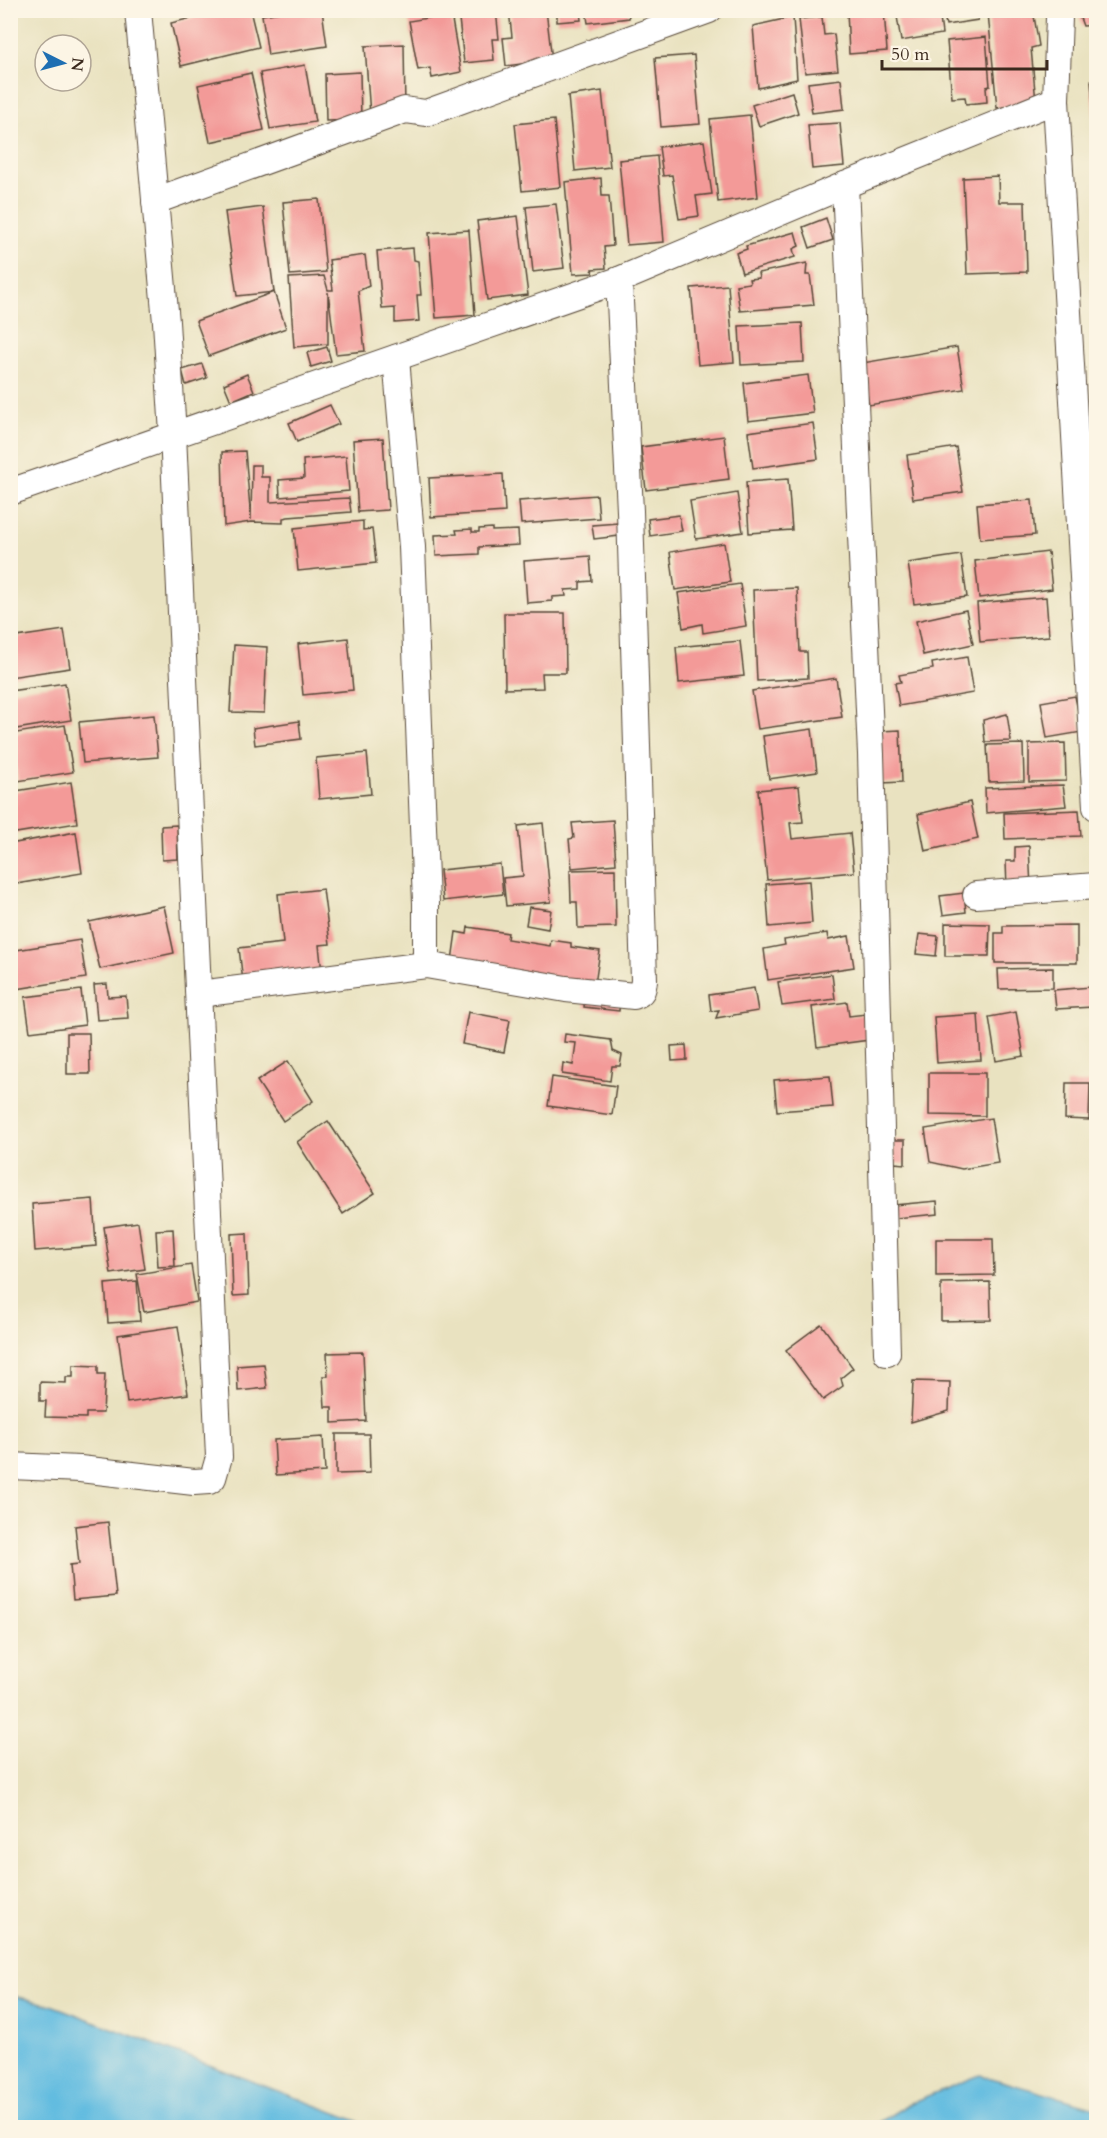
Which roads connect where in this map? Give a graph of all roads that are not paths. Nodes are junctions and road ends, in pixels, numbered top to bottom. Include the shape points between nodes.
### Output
1 (138, 10) edge
2 (709, 10) edge
3 (1058, 10) edge
4 (1056, 100) junction
5 (844, 185) junction
6 (155, 201) junction
7 (619, 280) junction
8 (396, 358) junction
9 (173, 434) junction
10 (10, 492) edge
11 (1096, 807) edge
12 (1096, 886) edge
13 (976, 895) dead end
14 (426, 965) junction
15 (199, 994) junction
16 (887, 1353) dead end
17 (10, 1466) edge

1 - 6 street
2 - 6 street via 426,113 405,110
3 - 4 street
4 - 5 street
4 - 11 street
5 - 7 street
5 - 16 street via 871,754
6 - 9 street
7 - 8 street
7 - 14 street via 630,511 643,990 634,996 566,989
8 - 9 street
8 - 14 street via 412,548
9 - 10 street
9 - 15 street
12 - 13 street
14 - 15 street
15 - 17 street via 219,1457 213,1478 194,1482 80,1468

